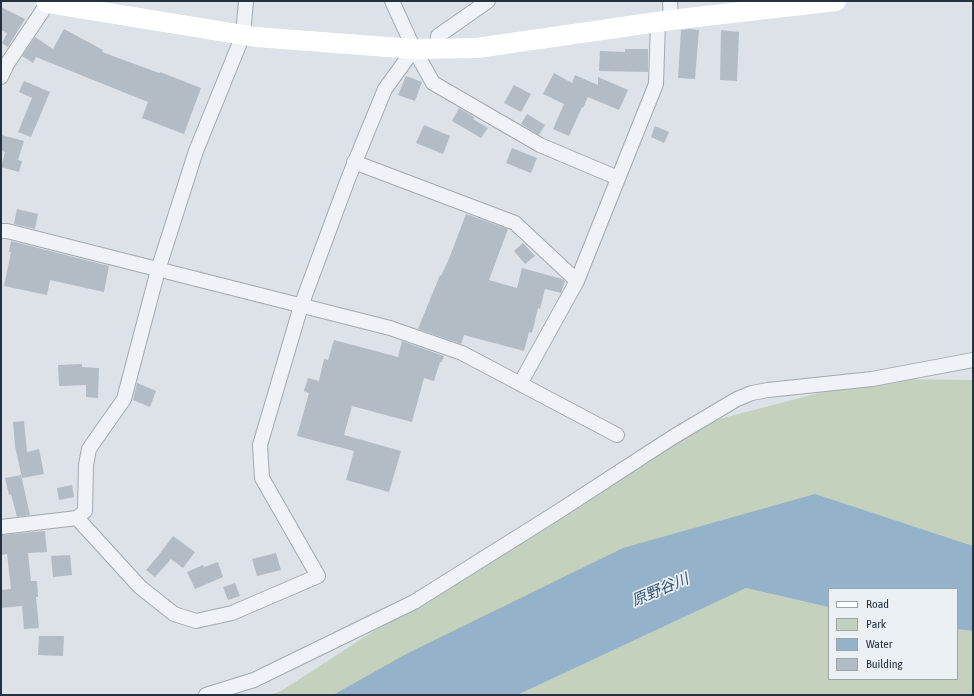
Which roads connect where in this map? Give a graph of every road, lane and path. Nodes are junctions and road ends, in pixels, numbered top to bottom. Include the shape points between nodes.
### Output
1 (246, 1) edge
2 (392, 1) edge
3 (488, 1) edge
4 (43, 2) edge
5 (826, 2) edge
6 (666, 14) edge
7 (243, 35) junction
8 (436, 48) junction
9 (414, 49) junction
10 (1, 77) edge
11 (354, 162) junction
12 (618, 178) junction
13 (1, 231) edge
14 (158, 270) junction
15 (577, 281) junction
16 (301, 306) junction
17 (973, 360) edge
18 (520, 384) junction
19 (617, 435) dead end
20 (77, 518) junction
21 (1, 527) edge
22 (206, 695) edge

1 - 7 street
2 - 9 street
3 - 8 street via 438,36
4 - 7 street
4 - 10 street
5 - 6 street
6 - 8 street via 477,48
6 - 12 street via 656,84
7 - 9 street
7 - 14 street via 196,151
8 - 9 street
9 - 11 street via 385,89
9 - 12 street via 433,84 540,145
11 - 15 street via 515,223
11 - 16 street
12 - 15 street
13 - 14 street
14 - 16 street
14 - 20 street via 124,399 89,449 85,511
15 - 18 street
16 - 18 street via 390,328 462,353
16 - 20 street via 260,445 262,478 318,576 232,613 196,621 174,614 140,587
17 - 22 street via 872,379 768,390 737,399 673,436 414,602 254,680
18 - 19 street
20 - 21 street

